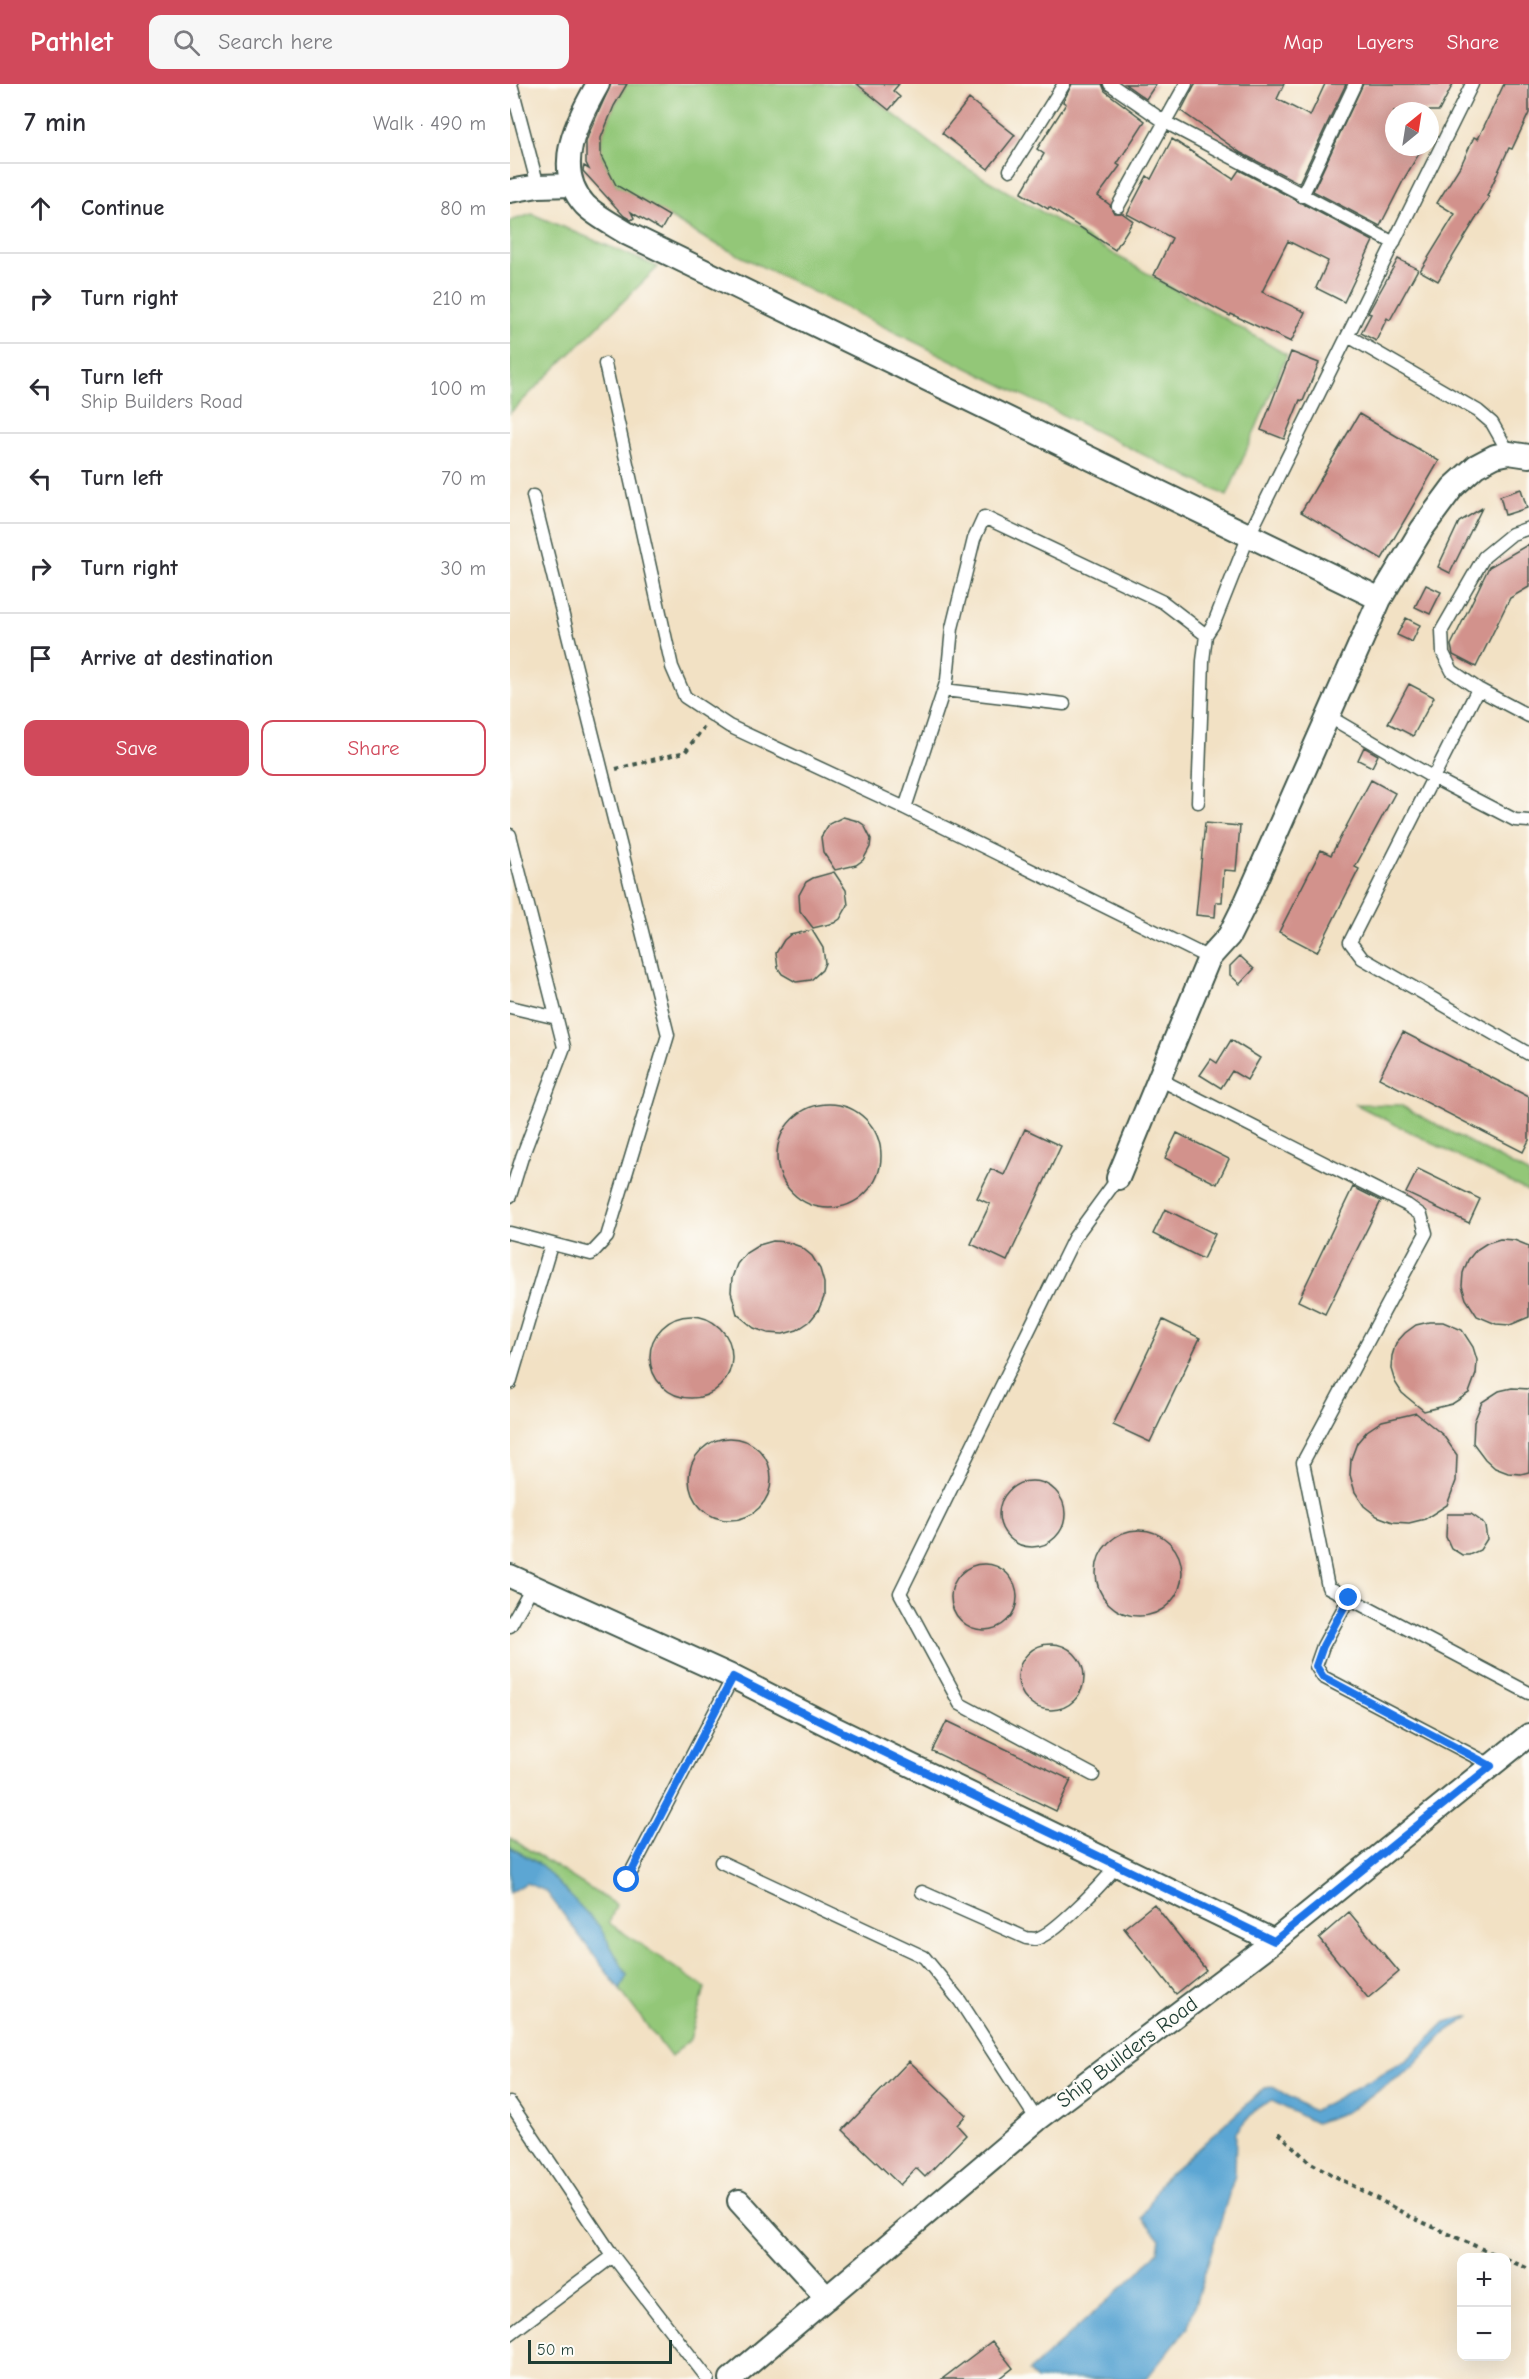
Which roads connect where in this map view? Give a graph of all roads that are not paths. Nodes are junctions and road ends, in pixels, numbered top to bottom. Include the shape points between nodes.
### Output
1 (511, 84) edge
2 (598, 84) edge
3 (1064, 84) edge
4 (1110, 84) edge
5 (1186, 84) edge
6 (1355, 84) edge
7 (1472, 84) edge
8 (1165, 122) junction
9 (1010, 170) dead end
10 (572, 185) junction
11 (538, 186) junction
12 (510, 191) edge
13 (1302, 196) junction
14 (1118, 206) dead end
15 (1394, 243) junction
16 (1348, 336) junction
17 (605, 364) dead end
18 (1519, 455) edge
19 (533, 496) dead end
20 (1529, 528) edge
21 (1249, 536) junction
22 (1380, 600) junction
23 (1206, 635) junction
24 (1478, 689) junction
25 (944, 690) junction
26 (1064, 704) dead end
27 (1328, 716) junction
28 (1529, 716) edge
29 (1432, 777) junction
30 (1198, 802) dead end
31 (904, 808) junction
32 (1529, 821) edge
33 (510, 835) edge
34 (1209, 958) junction
35 (510, 1007) edge
36 (557, 1018) junction
37 (1529, 1054) edge
38 (1159, 1079) junction
39 (1118, 1178) joint
40 (510, 1196) edge
41 (510, 1233) edge
42 (551, 1245) junction
43 (510, 1383) edge
44 (510, 1576) edge
45 (532, 1587) junction
46 (1349, 1598) junction
47 (510, 1626) edge
48 (733, 1677) junction
49 (1529, 1693) edge
50 (1529, 1735) edge
51 (1491, 1766) junction
52 (1093, 1775) dead end
53 (721, 1862) dead end
54 (1118, 1865) junction
55 (627, 1880) dead end
56 (922, 1892) dead end
57 (1274, 1941) junction
58 (510, 2103) edge
59 (1037, 2120) junction
60 (739, 2201) dead end
61 (613, 2256) junction
62 (827, 2298) junction
63 (510, 2334) edge
64 (708, 2379) edge
65 (731, 2379) edge

1 - 11 lane
2 - 10 street via 578,118 568,151
3 - 9 lane
4 - 8 lane
5 - 8 lane
6 - 13 lane
7 - 15 lane
8 - 13 lane
8 - 14 lane
10 - 11 street
10 - 21 street via 586,205 628,234
11 - 12 street
13 - 15 lane
15 - 16 lane
16 - 18 lane via 1478,411
16 - 21 lane
17 - 31 lane via 672,667 685,697 729,726
18 - 22 street via 1495,456 1476,466 1454,487 1422,529
19 - 42 lane via 668,1035 607,1237 591,1254
20 - 24 lane via 1512,534 1484,557 1442,630 1443,653 1452,671
21 - 22 street
21 - 23 lane
22 - 27 street
23 - 25 lane via 1163,602 984,517 952,628
23 - 30 lane
24 - 28 lane
24 - 29 lane
25 - 26 lane
25 - 31 lane
27 - 29 lane
27 - 34 street via 1242,910 1229,936
29 - 32 lane via 1515,820
29 - 37 lane via 1350,942 1362,958
31 - 34 lane
33 - 36 lane
34 - 38 street
35 - 36 lane
36 - 40 lane via 564,1047
38 - 39 street
38 - 46 lane via 1421,1215 1426,1233 1303,1462 1328,1587
39 - 52 lane via 1074,1238 900,1593 960,1704
41 - 42 lane
42 - 43 lane
44 - 45 street
45 - 47 lane
45 - 48 street
46 - 49 lane
46 - 51 lane via 1316,1666 1323,1677
48 - 54 street
48 - 55 lane
50 - 51 street, Ship Builders Road
51 - 57 street, Ship Builders Road
53 - 59 lane via 924,1957 960,2001
54 - 56 lane via 1089,1898 1035,1939
54 - 57 street
57 - 59 street, Ship Builders Road
58 - 61 lane
59 - 62 street, Ship Builders Road
60 - 62 street
61 - 63 lane
61 - 64 lane
62 - 65 street, Ship Builders Road

